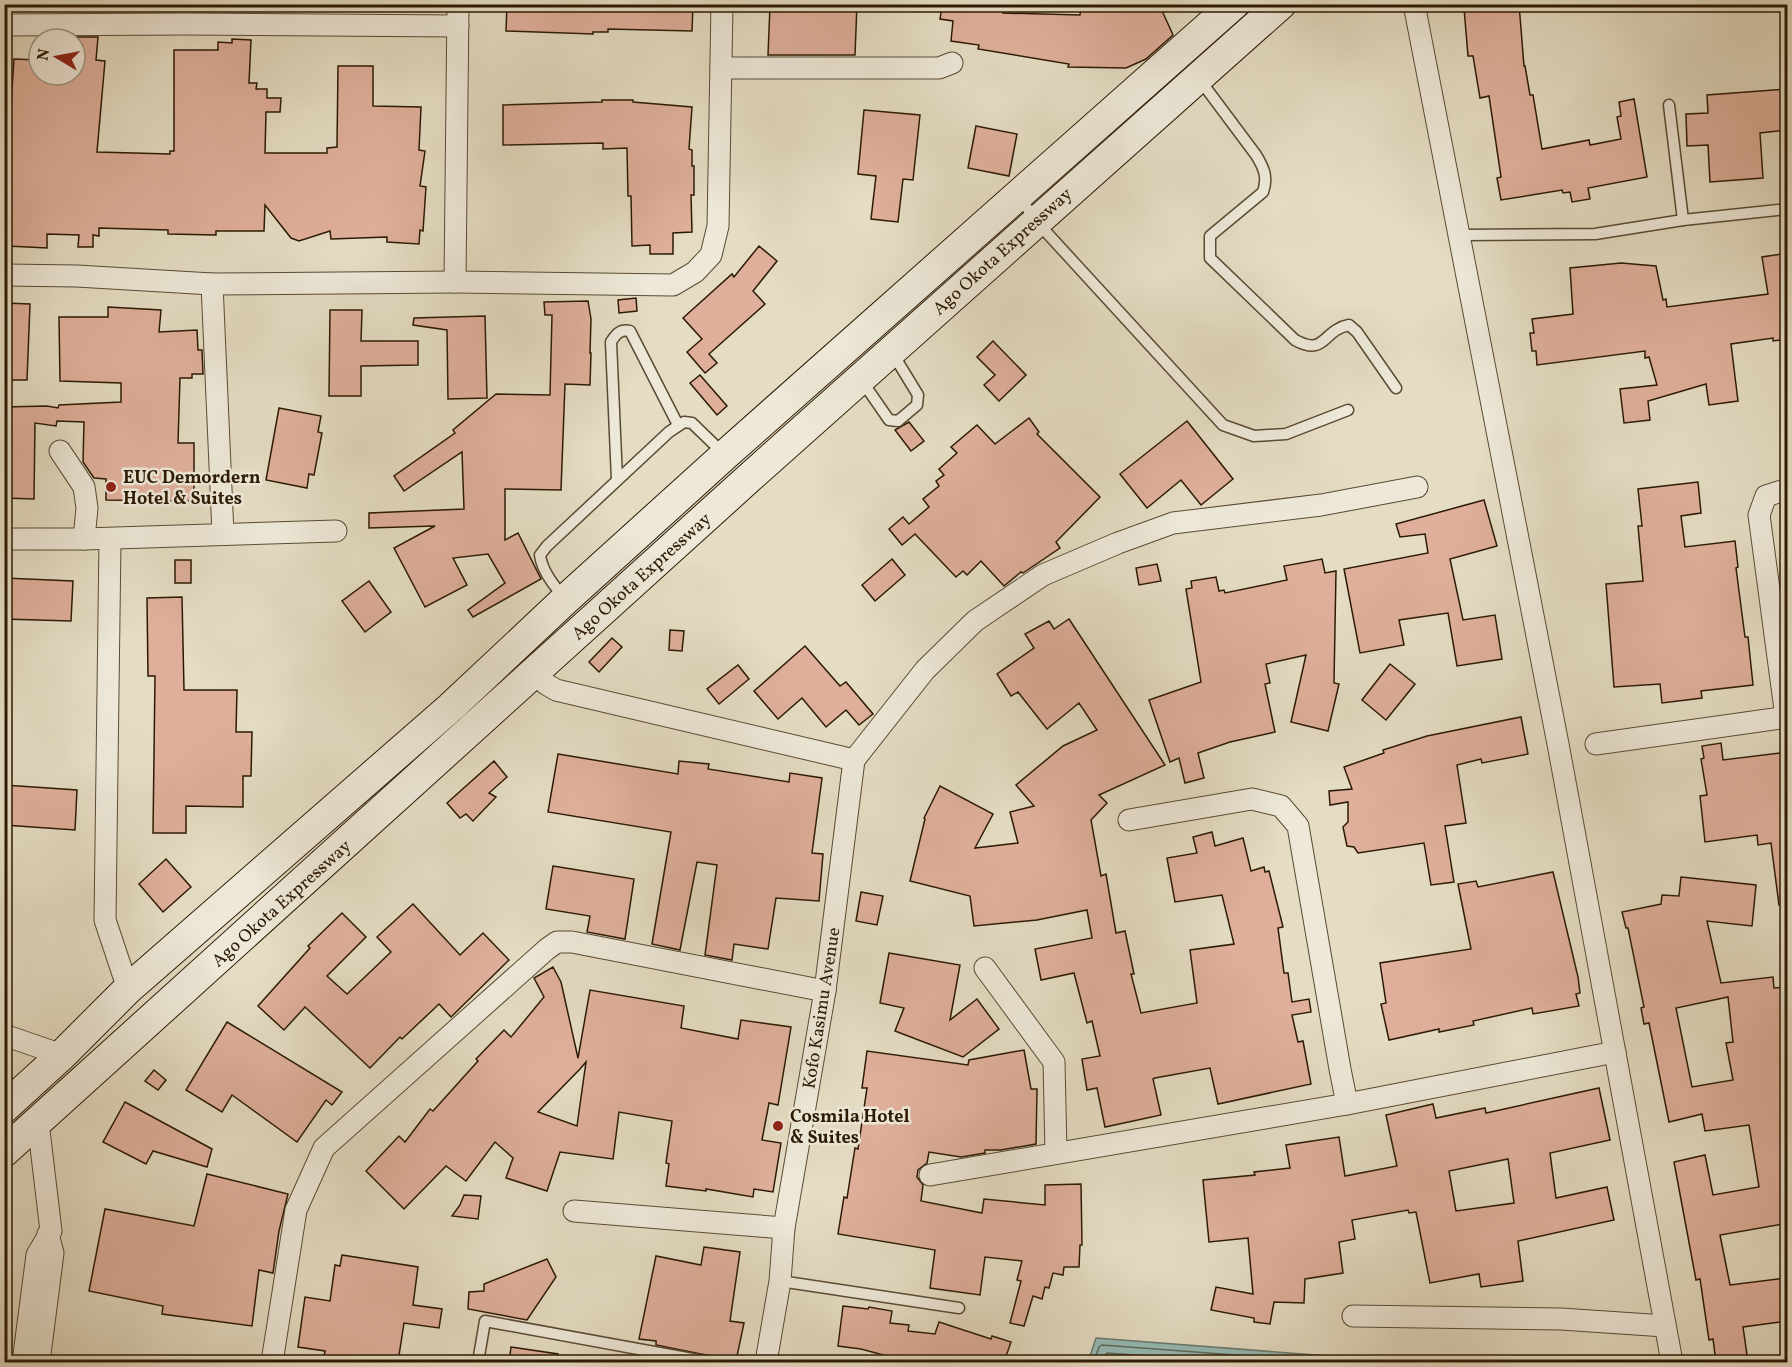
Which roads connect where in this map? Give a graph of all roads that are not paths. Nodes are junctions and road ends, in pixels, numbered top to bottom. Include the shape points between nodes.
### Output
1 (459, 4) edge
2 (722, 4) edge
3 (1234, 4) edge
4 (1281, 4) edge
5 (1414, 4) edge
6 (186, 14) edge
7 (4, 25) edge
8 (458, 26) junction
9 (952, 63) dead end
10 (721, 68) junction
11 (1198, 78) junction
12 (1669, 105) dead end
13 (1019, 196) junction
14 (1788, 209) edge
15 (1683, 220) junction
16 (1036, 221) junction
17 (1460, 235) junction
18 (4, 275) edge
19 (455, 282) junction
20 (212, 284) junction
21 (891, 351) junction
22 (860, 378) junction
23 (1396, 388) dead end
24 (1348, 410) dead end
25 (678, 425) junction
26 (60, 451) dead end
27 (725, 455) junction
28 (617, 480) junction
29 (1417, 487) dead end
30 (1788, 489) edge
31 (336, 531) dead end
32 (223, 534) junction
33 (110, 538) junction
34 (4, 539) edge
35 (84, 539) junction
36 (566, 599) junction
37 (535, 673) junction
38 (1787, 717) edge
39 (1596, 744) dead end
40 (854, 760) junction
41 (1129, 820) dead end
42 (985, 968) dead end
43 (128, 988) junction
44 (825, 991) junction
45 (4, 1035) edge
46 (1615, 1052) junction
47 (62, 1055) junction
48 (1347, 1104) junction
49 (4, 1108) edge
50 (38, 1122) junction
51 (4, 1152) edge
52 (1056, 1153) junction
53 (930, 1175) dead end
54 (574, 1211) dead end
55 (784, 1227) junction
56 (48, 1234) junction
57 (780, 1281) junction
58 (959, 1308) dead end
59 (1353, 1316) dead end
60 (1665, 1326) junction
61 (23, 1362) edge
62 (39, 1362) edge
63 (272, 1362) edge
64 (478, 1362) edge
65 (709, 1362) edge
66 (766, 1362) edge
67 (1672, 1362) edge

1 - 8 street
2 - 10 street
3 - 13 main road, Ago Okota Expressway
4 - 11 main road, Ago Okota Expressway
5 - 17 street
6 - 7 street
6 - 8 street
8 - 19 street
9 - 10 street via 939,68
10 - 19 street via 718,226 711,255 695,272 673,285
11 - 16 main road, Ago Okota Expressway
11 - 23 lane via 1264,167 1266,182 1263,192 1210,237 1210,258 1307,347 1318,346 1339,327 1348,326 1357,332
12 - 15 lane
13 - 16 lane
13 - 27 main road, Ago Okota Expressway
14 - 15 lane
15 - 17 lane via 1595,234
16 - 21 main road, Ago Okota Expressway
16 - 24 lane via 1223,425 1254,436 1286,434
17 - 46 street
18 - 20 street
19 - 20 street
20 - 32 street
21 - 22 main road, Ago Okota Expressway
21 - 22 lane via 918,395 917,405 898,421 889,420
22 - 37 main road, Ago Okota Expressway
25 - 27 lane via 692,423
25 - 28 lane
25 - 28 lane via 630,331 615,334 611,342
26 - 35 street via 84,487
27 - 36 main road, Ago Okota Expressway
28 - 36 lane via 540,555 552,583
29 - 40 street via 1321,505 1173,523 1043,575 975,621 925,670
30 - 38 street via 1766,496 1759,515
31 - 32 street
32 - 33 street
33 - 35 street
33 - 43 street via 105,920
34 - 35 street
36 - 43 main road, Ago Okota Expressway via 451,707
37 - 40 street via 546,684 567,693
37 - 50 main road, Ago Okota Expressway
38 - 39 street
40 - 44 street, Kofo Kasimu Avenue
41 - 48 street via 1252,799 1281,806 1298,826
42 - 52 street via 1054,1062
43 - 47 main road, Ago Okota Expressway
44 - 55 street, Kofo Kasimu Avenue
44 - 63 street via 572,942 557,942 548,948 324,1148 296,1210
45 - 47 street
46 - 48 street
46 - 60 street
47 - 49 main road, Ago Okota Expressway
48 - 52 street
50 - 51 main road, Ago Okota Expressway
50 - 56 street via 51,1231
52 - 53 street
54 - 55 street
55 - 57 street, Kofo Kasimu Avenue
56 - 61 street via 37,1254
56 - 62 street via 53,1254
57 - 58 lane
57 - 66 street, Kofo Kasimu Avenue
59 - 60 street via 1561,1319
60 - 67 street
64 - 65 lane via 485,1321

